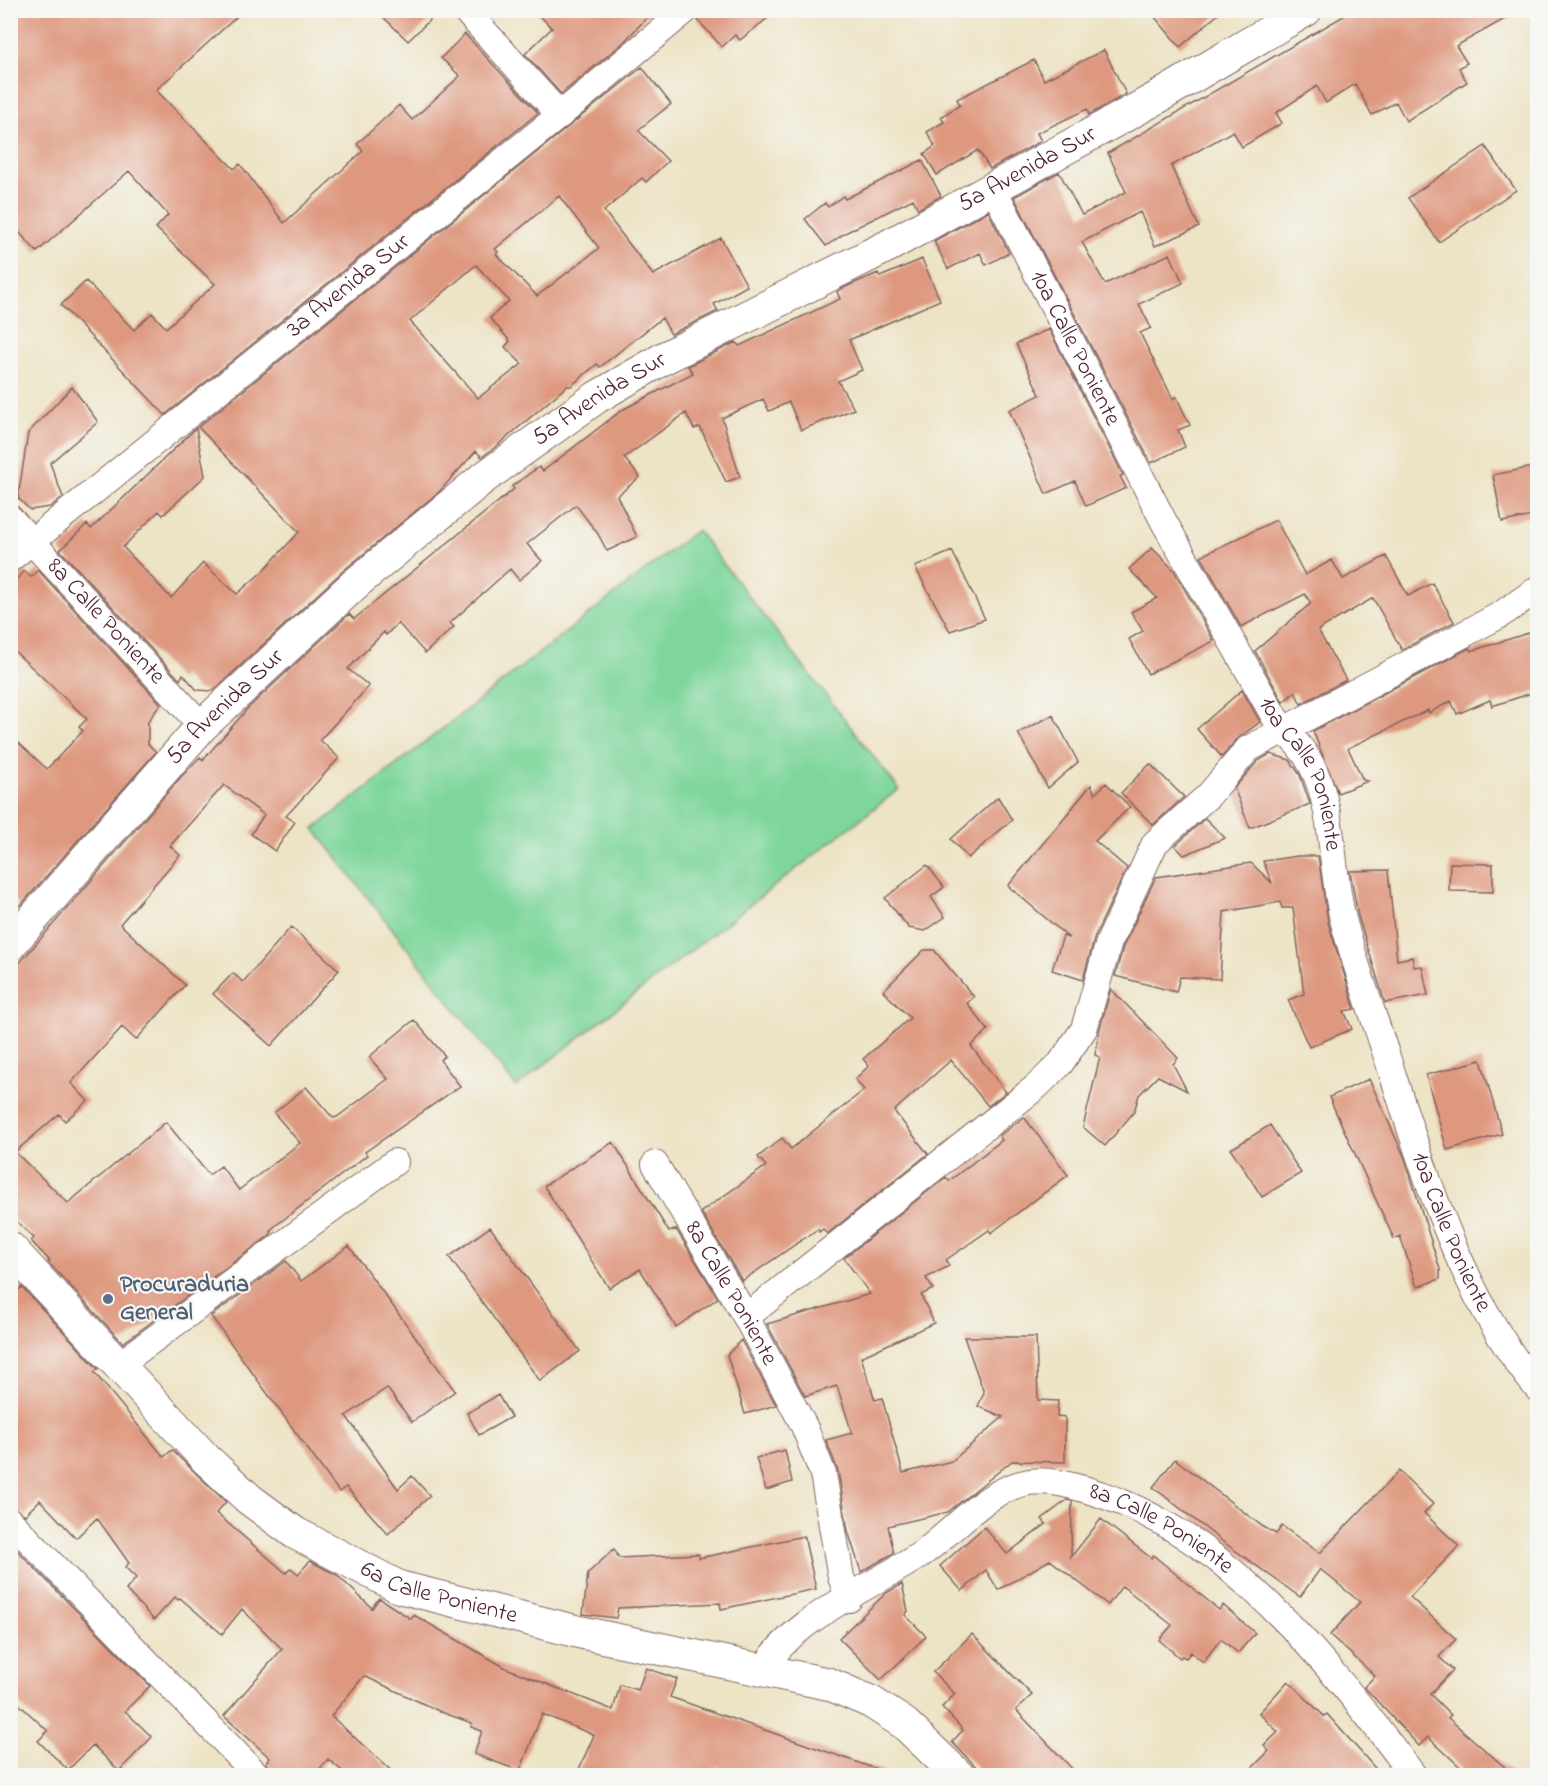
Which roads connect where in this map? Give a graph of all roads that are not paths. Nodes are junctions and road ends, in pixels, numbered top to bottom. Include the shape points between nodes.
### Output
1 (465, 10) edge
2 (686, 10) edge
3 (1306, 10) edge
4 (560, 115) junction
5 (993, 188) junction
6 (10, 518) edge
7 (31, 541) junction
8 (10, 559) edge
9 (1538, 589) edge
10 (201, 726) junction
11 (1282, 730) junction
12 (10, 945) edge
13 (395, 1162) dead end
14 (655, 1164) dead end
15 (10, 1248) edge
16 (746, 1317) junction
17 (120, 1364) junction
18 (1538, 1389) edge
19 (10, 1521) edge
20 (849, 1599) junction
21 (764, 1668) junction
22 (258, 1776) edge
23 (959, 1776) edge
24 (1414, 1776) edge

1 - 4 street
2 - 4 street, 3a Avenida Sur
3 - 5 street, 5a Avenida Sur
4 - 7 street, 3a Avenida Sur
5 - 10 street, 5a Avenida Sur via 888,246 666,357 597,397 482,479 355,584
5 - 11 street, 10a Calle Poniente via 1164,522
6 - 7 street, 8a Calle Poniente
7 - 8 street, 3a Avenida Sur
7 - 10 street, 8a Calle Poniente
9 - 11 street via 1500,615
10 - 12 street, 5a Avenida Sur
11 - 16 street via 1248,749 1209,795 1155,843 1109,942 1083,1029 1060,1064
11 - 18 street, 10a Calle Poniente via 1305,751 1323,796 1342,917 1444,1221 1481,1303 1522,1371
13 - 17 street
14 - 16 street, 8a Calle Poniente
15 - 17 street, 6a Calle Poniente
16 - 20 street, 8a Calle Poniente via 804,1426 823,1474 840,1577
17 - 21 street, 6a Calle Poniente via 206,1459 249,1499 295,1533 399,1587 579,1632
19 - 22 street
20 - 21 street, 8a Calle Poniente via 806,1624 775,1651
20 - 24 street, 8a Calle Poniente via 920,1555 1006,1488 1031,1482 1061,1483 1102,1494 1185,1537 1254,1589 1339,1682
21 - 23 street, 6a Calle Poniente via 829,1683 871,1702 905,1724

